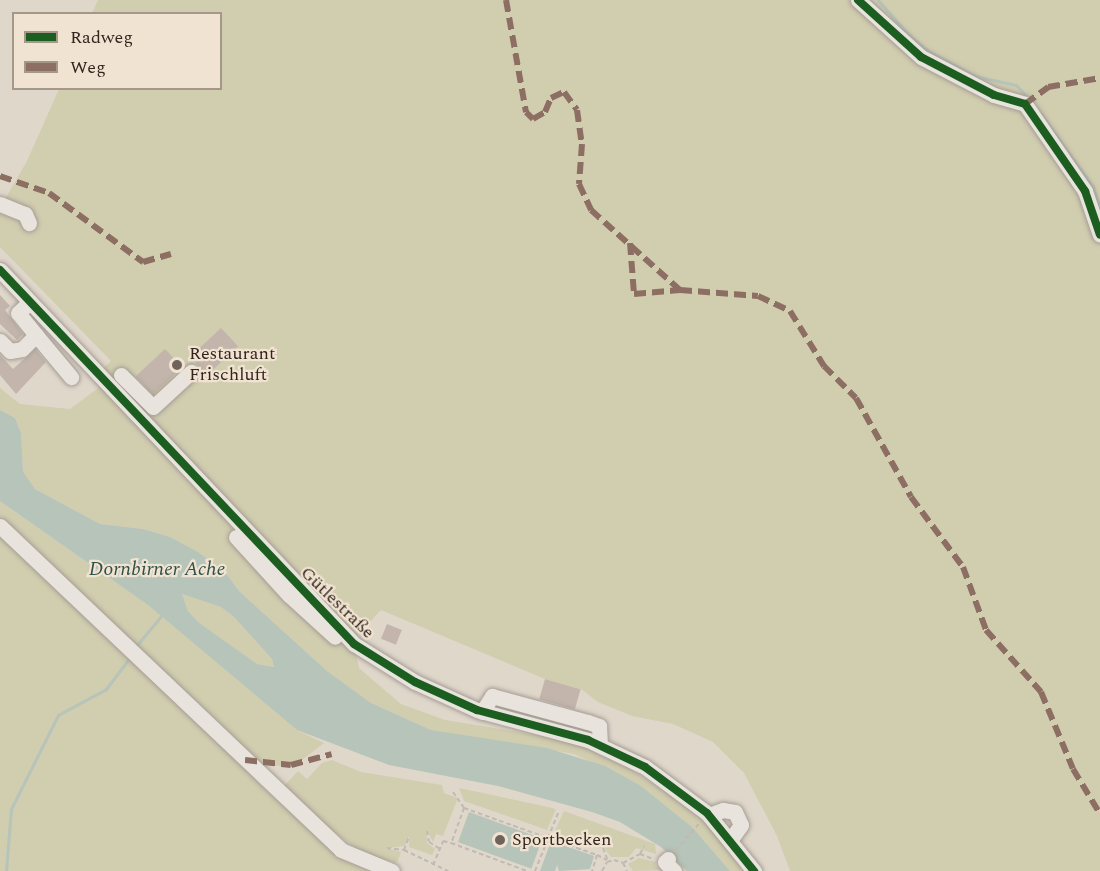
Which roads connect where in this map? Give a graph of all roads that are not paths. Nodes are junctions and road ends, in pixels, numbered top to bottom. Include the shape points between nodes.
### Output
1 (858, 0) edge
2 (0, 204) edge
3 (29, 223) dead end
4 (1100, 235) edge
5 (0, 270) edge
6 (30, 302) junction
7 (36, 335) junction
8 (0, 341) edge
9 (191, 372) dead end
10 (121, 375) dead end
11 (71, 377) dead end
12 (0, 526) edge
13 (705, 819) junction
14 (731, 839) junction
15 (392, 871) edge
16 (754, 871) edge

1 - 4 street via 921,57 994,95 1025,104 1085,191
2 - 3 street via 25,214
5 - 6 street, Gütlestraße
6 - 7 street via 18,313
6 - 13 street, Gütlestraße via 354,644 416,682 482,712 600,744 656,774
7 - 8 street via 22,349 10,351
7 - 11 street
9 - 10 street via 153,407
12 - 15 street via 341,850
13 - 14 street, Gütlestraße
13 - 14 street via 723,810 735,812 741,825
14 - 16 street, Gütlestraße

